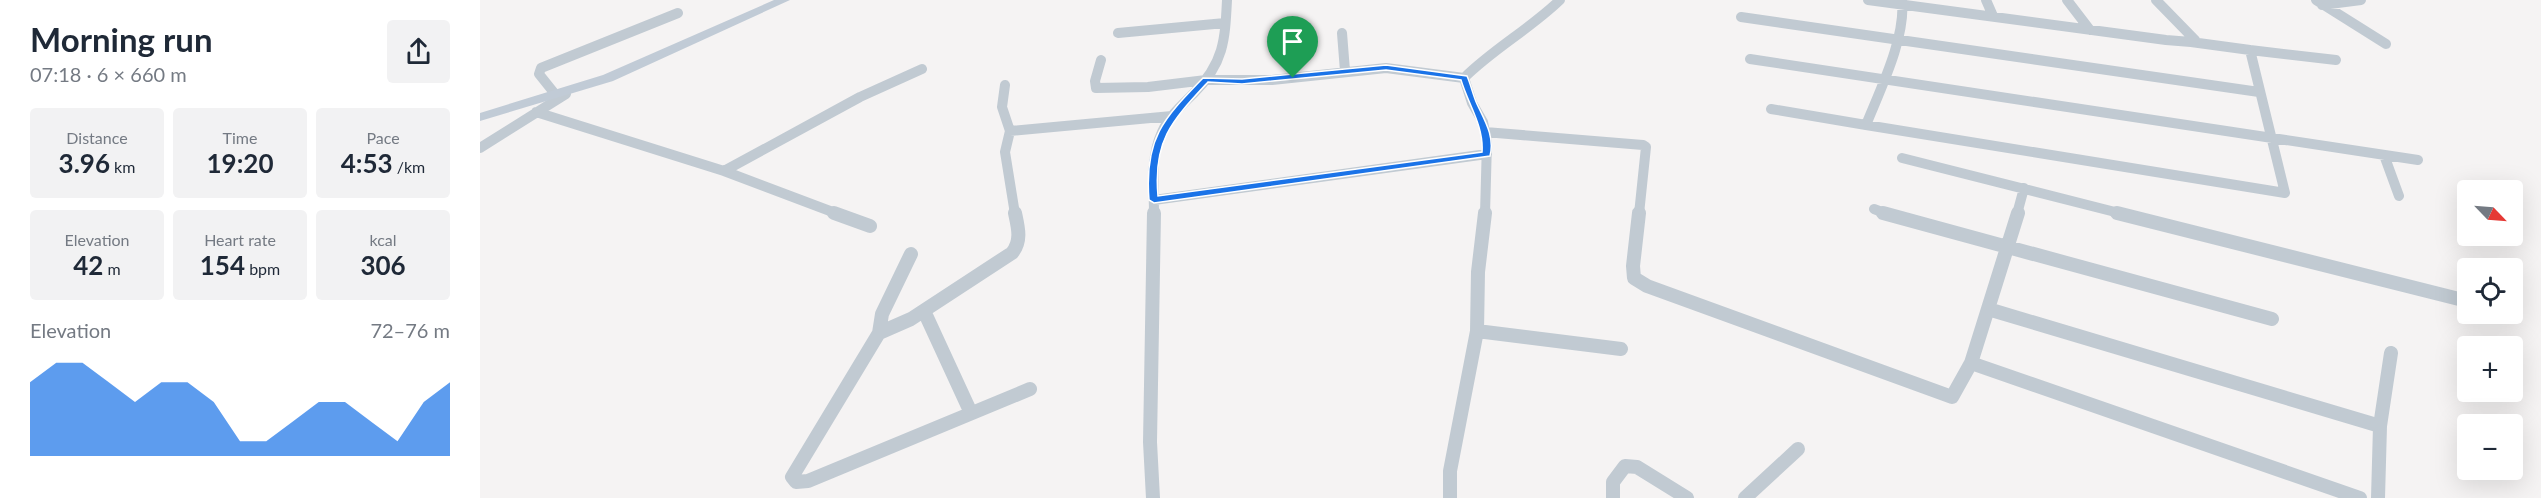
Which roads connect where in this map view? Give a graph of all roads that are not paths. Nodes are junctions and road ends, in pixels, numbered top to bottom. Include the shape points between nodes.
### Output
1 (784, 0) edge
2 (1227, 0) edge
3 (1560, 0) edge
4 (1868, 0) edge
5 (1986, 0) edge
6 (2067, 0) edge
7 (2156, 0) edge
8 (2361, 0) edge
9 (1903, 2) edge
10 (2319, 2) edge
11 (678, 13) dead end
12 (1993, 16) junction
13 (1741, 17) dead end
14 (1225, 23) junction
15 (2090, 30) junction
16 (1118, 33) dead end
17 (1342, 33) dead end
18 (1896, 41) junction
19 (2191, 42) junction
20 (2386, 44) dead end
21 (2250, 50) junction
22 (1750, 59) dead end
23 (1101, 60) dead end
24 (2336, 60) dead end
25 (922, 69) dead end
26 (1345, 71) junction
27 (1464, 78) junction
28 (1206, 80) junction
29 (1883, 80) junction
30 (1005, 85) dead end
31 (577, 88) junction
32 (2259, 92) junction
33 (555, 94) junction
34 (1771, 109) dead end
35 (536, 112) junction
36 (1172, 116) junction
37 (480, 117) edge
38 (1866, 124) junction
39 (1010, 131) junction
40 (1485, 132) junction
41 (2272, 139) junction
42 (480, 148) edge
43 (1487, 154) junction
44 (2384, 155) junction
45 (1902, 158) dead end
46 (2418, 160) dead end
47 (724, 171) junction
48 (2024, 188) junction
49 (2399, 196) dead end
50 (1154, 200) junction
51 (1874, 209) dead end
52 (870, 226) dead end
53 (2008, 249) junction
54 (911, 254) dead end
55 (2457, 298) edge
56 (1988, 309) junction
57 (924, 311) junction
58 (2272, 319) dead end
59 (1477, 331) junction
60 (879, 333) junction
61 (1621, 349) dead end
62 (2391, 353) dead end
63 (1971, 363) junction
64 (1030, 389) dead end
65 (971, 413) junction
66 (2380, 426) junction
67 (1797, 449) dead end
68 (1153, 498) edge
69 (1450, 498) edge
70 (1613, 498) edge
71 (1688, 498) edge
72 (1746, 498) edge
73 (2360, 498) edge
74 (2378, 498) edge

1 - 31 street
2 - 14 street
3 - 27 street
4 - 9 street
5 - 12 street
6 - 15 street
7 - 19 street via 2193,38
8 - 10 street
9 - 12 street
9 - 18 street
10 - 20 street
11 - 33 street via 541,68 539,74
12 - 15 street
13 - 18 street
14 - 16 street
14 - 28 street via 1218,63
15 - 19 street
17 - 26 street
18 - 29 street
18 - 32 street
19 - 21 street
21 - 24 street
21 - 32 street
22 - 29 street
23 - 28 street via 1096,88
25 - 47 street via 881,86
26 - 27 street via 1386,68
26 - 28 street via 1272,80
27 - 40 street
28 - 36 street
29 - 38 street
29 - 41 street
30 - 39 street via 1002,107
31 - 33 street
31 - 35 street
32 - 41 street
33 - 37 street
34 - 38 street
35 - 42 street
35 - 47 street
36 - 39 street
36 - 50 street via 1158,145 1152,176
38 - 41 street via 2285,193
39 - 57 street via 1005,152 1018,246
40 - 43 street
40 - 63 street via 1644,145 1633,266 1634,278 1647,286 1952,397
41 - 44 street
43 - 50 street
43 - 59 street
44 - 46 street
44 - 49 street
45 - 48 street
47 - 52 street
48 - 53 street
48 - 55 street
50 - 68 street via 1150,442
51 - 53 street
53 - 56 street
53 - 58 street
54 - 60 street via 882,314
56 - 63 street
56 - 66 street
57 - 60 street
57 - 65 street
59 - 61 street
59 - 69 street via 1450,471
60 - 65 street via 792,477 796,482 808,482
62 - 66 street
63 - 73 street
64 - 65 street
66 - 74 street
67 - 72 street
70 - 71 street via 1612,482 1625,466 1637,467

